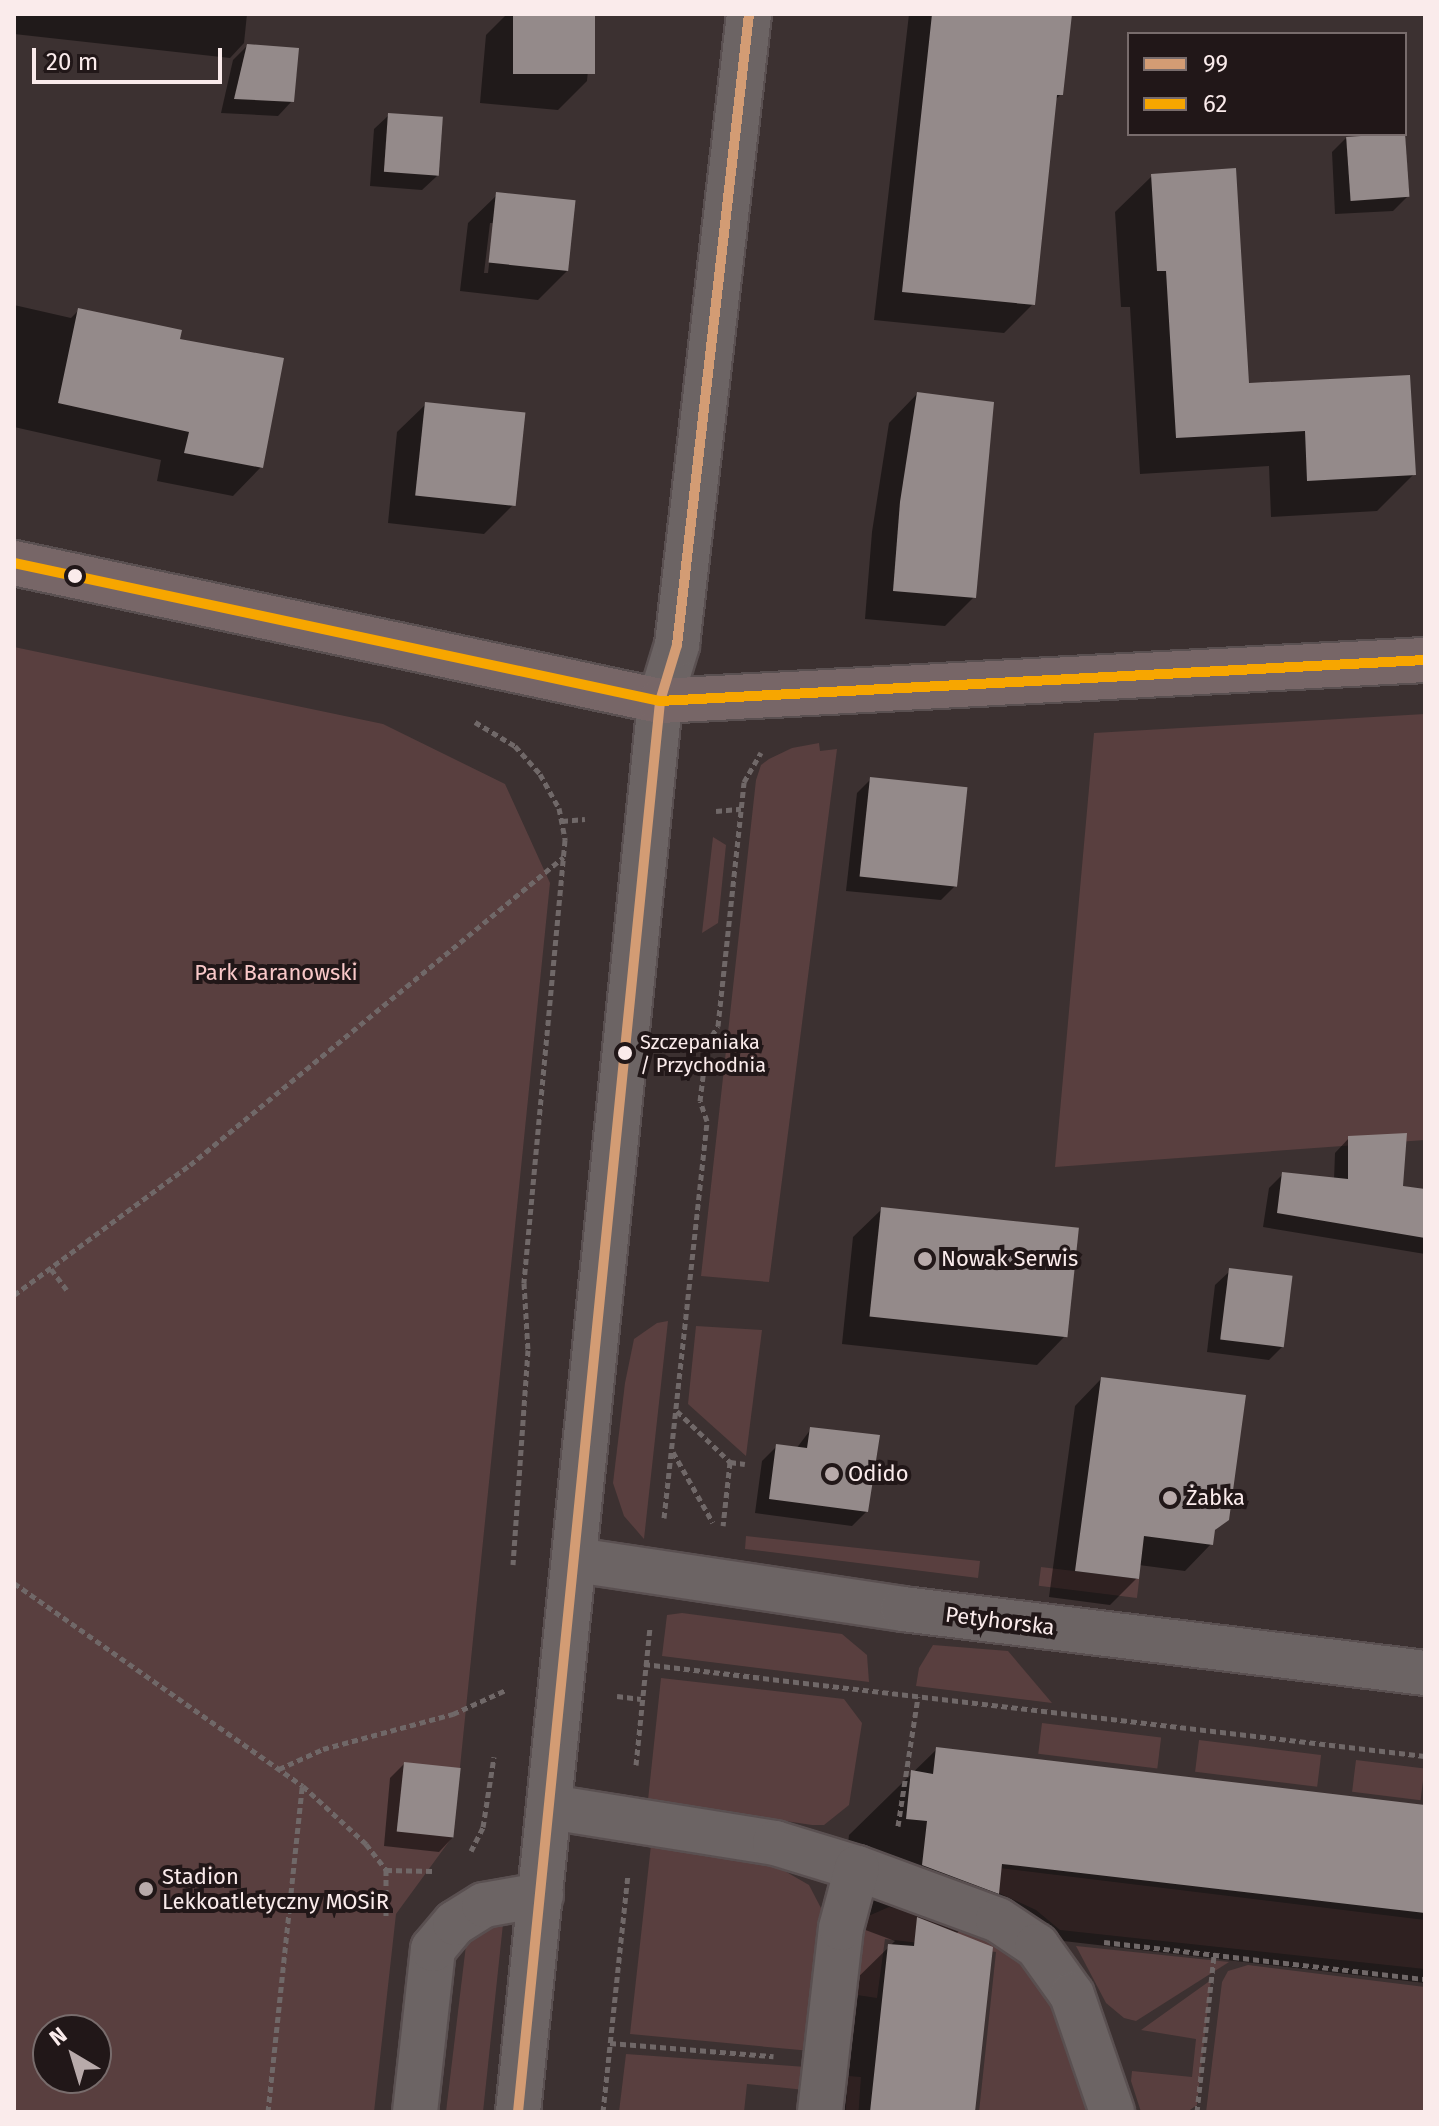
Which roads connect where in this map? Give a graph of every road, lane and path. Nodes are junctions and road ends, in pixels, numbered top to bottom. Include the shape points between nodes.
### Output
1 (749, 14) edge
2 (14, 563) edge
3 (1425, 660) edge
4 (660, 701) junction
5 (466, 717) dead end
6 (759, 755) dead end
7 (741, 809) junction
8 (716, 811) dead end
9 (585, 819) dead end
10 (562, 821) junction
11 (564, 857) junction
12 (50, 1268) junction
13 (67, 1290) dead end
14 (14, 1295) edge
15 (676, 1410) junction
16 (671, 1450) junction
17 (730, 1462) junction
18 (745, 1464) dead end
19 (663, 1528) dead end
20 (576, 1560) junction
21 (513, 1566) dead end
22 (14, 1583) edge
23 (651, 1617) dead end
24 (644, 1664) junction
25 (1425, 1673) edge
26 (505, 1674) dead end
27 (504, 1690) junction
28 (502, 1705) dead end
29 (495, 1751) dead end
30 (1425, 1756) edge
31 (278, 1769) junction
32 (303, 1786) junction
33 (550, 1807) junction
34 (632, 1818) junction
35 (460, 1859) dead end
36 (857, 1868) junction
37 (386, 1870) junction
38 (440, 1872) dead end
39 (541, 1895) junction
40 (384, 1927) dead end
41 (1090, 1941) dead end
42 (1214, 1955) junction
43 (1425, 1979) edge
44 (610, 2043) junction
45 (826, 2061) junction
46 (268, 2112) edge
47 (415, 2112) edge
48 (518, 2112) edge
49 (603, 2112) edge
50 (820, 2112) edge
51 (1112, 2112) edge
52 (1197, 2112) edge

1 - 4 street via 677,645
2 - 4 main road
3 - 4 main road
4 - 20 street
5 - 10 path via 527,758 550,791
6 - 7 path via 744,782
7 - 8 path
7 - 15 path via 718,1026 707,1044 700,1101 707,1121
9 - 10 path
10 - 11 path
11 - 12 path via 190,1165
11 - 21 path via 524,1283 528,1350
12 - 13 path
12 - 14 path
15 - 16 path
15 - 17 path
16 - 17 path via 722,1539
16 - 19 path
17 - 18 path
20 - 25 street, Petyhorska via 903,1609
20 - 33 street
22 - 31 path
23 - 24 path
24 - 30 path
24 - 34 path
26 - 27 path
27 - 28 path
27 - 31 path via 453,1714 323,1749
29 - 35 path via 483,1827 471,1853
31 - 32 path
32 - 37 path via 366,1844
32 - 46 path
33 - 34 street
33 - 39 street
34 - 36 street via 775,1843
34 - 44 path
36 - 45 street via 841,1928
36 - 51 street via 998,1920 1037,1946 1072,1995
37 - 38 path
37 - 40 path
39 - 47 street via 484,1905 455,1923 433,1949
39 - 48 street
41 - 42 path
42 - 43 path
42 - 52 path
44 - 45 path
44 - 49 path
45 - 50 street

